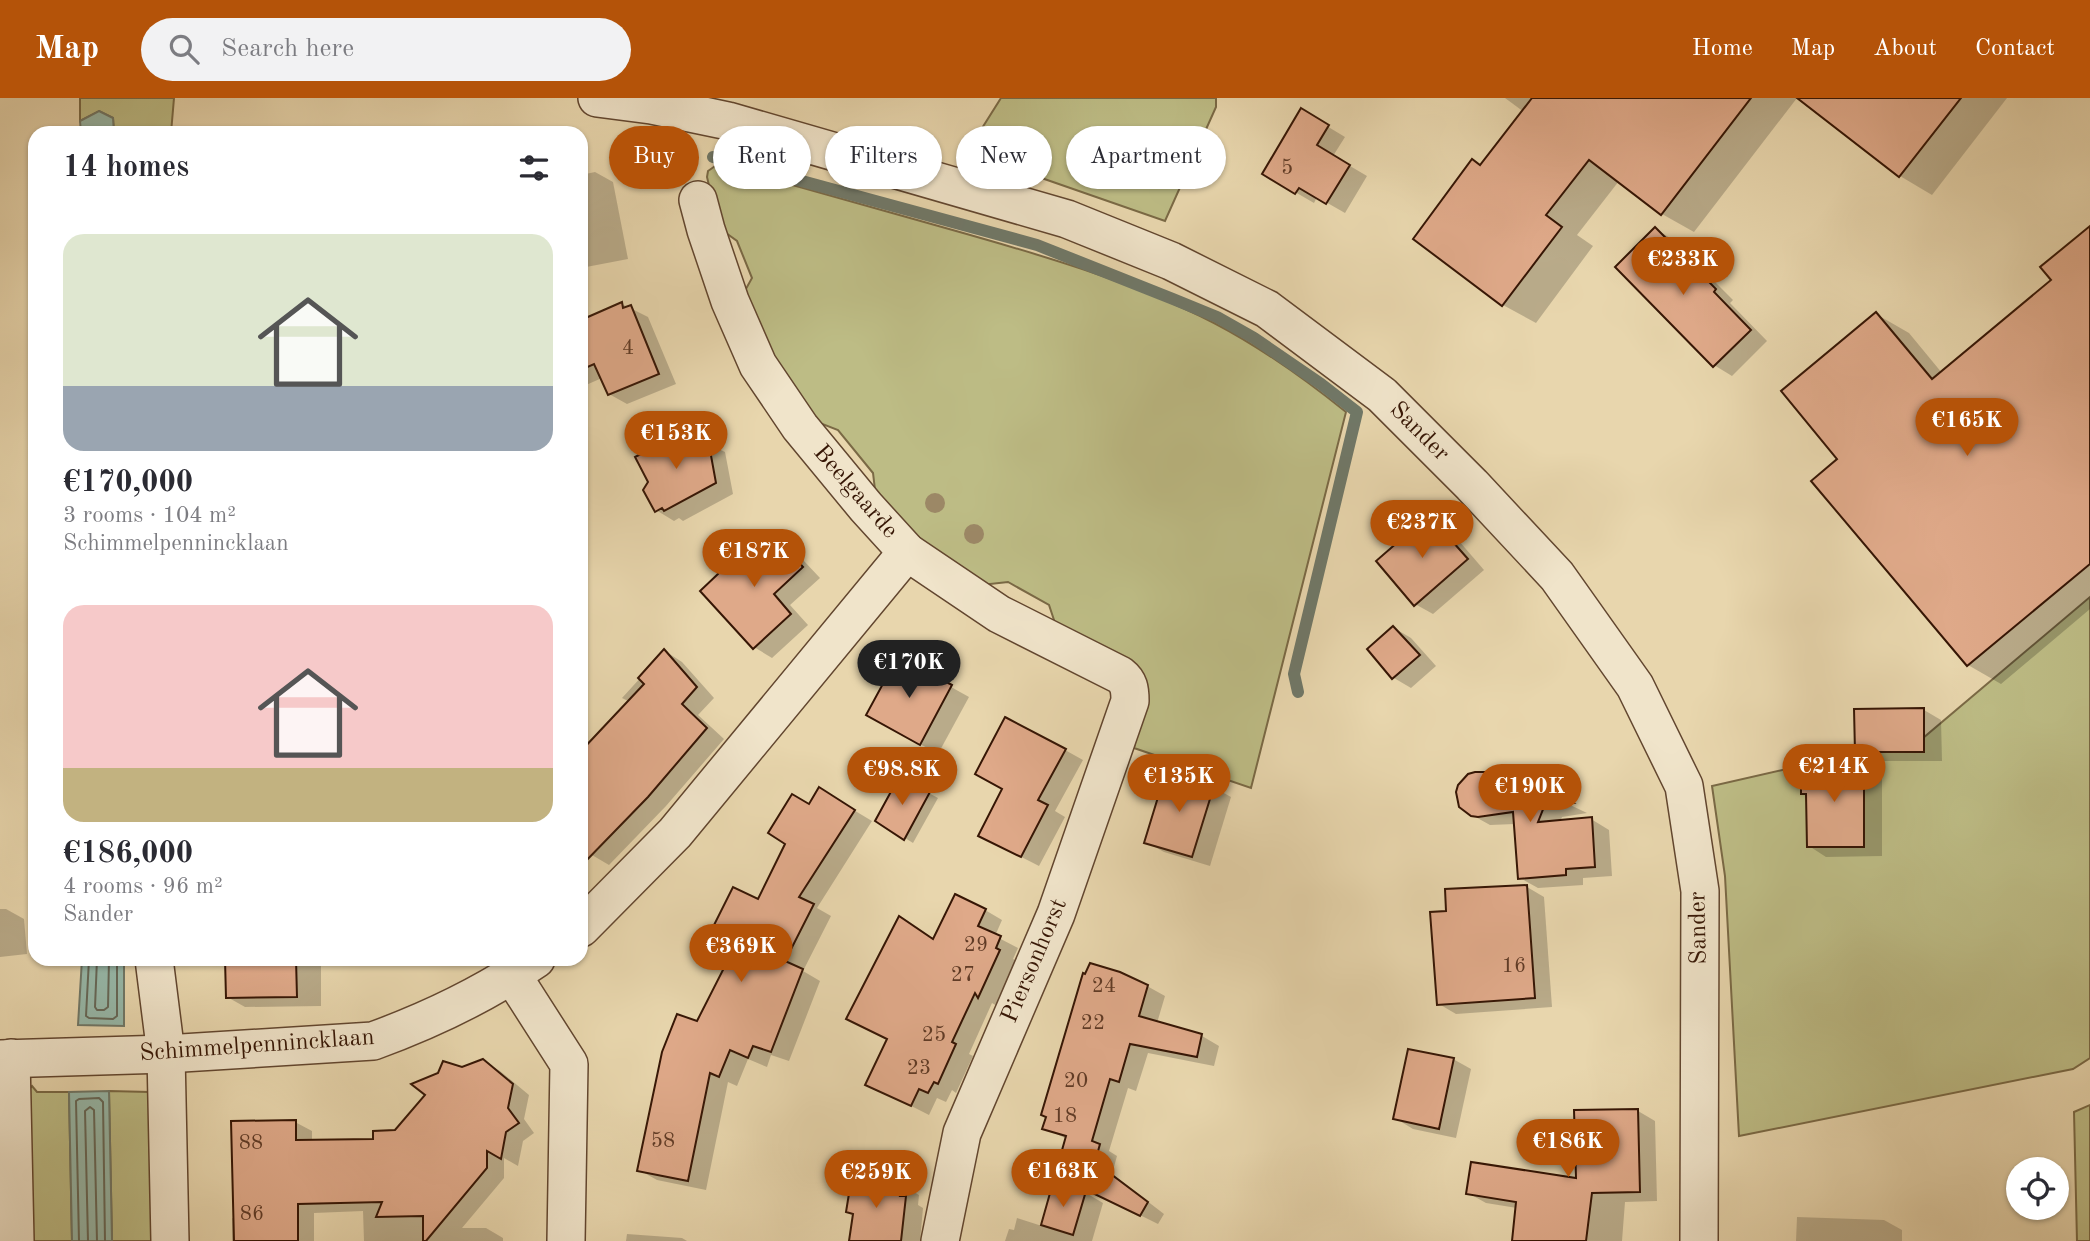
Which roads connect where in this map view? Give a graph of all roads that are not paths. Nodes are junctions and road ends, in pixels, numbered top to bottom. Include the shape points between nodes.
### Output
1 (597, 98) edge
2 (698, 200) dead end
3 (907, 551) junction
4 (1127, 681) joint
5 (588, 921) edge
6 (153, 966) edge
7 (524, 967) edge
8 (166, 1054) junction
9 (6, 1058) edge
10 (15, 1241) edge
11 (170, 1241) edge
12 (566, 1241) edge
13 (940, 1241) edge
14 (1699, 1241) edge

1 - 14 street, Sander via 728,121 1067,219 1171,261 1267,309 1382,395 1472,485 1557,576 1635,687 1684,786 1700,891
2 - 3 street, Beelgaarde via 730,301 758,365 800,427
3 - 4 street, Beelgaarde via 999,614
3 - 5 street via 675,833
4 - 13 street, Piersonhorst via 1130,701 1056,914 962,1133
6 - 8 street
7 - 8 street, Schimmelpennincklaan via 404,1030 373,1041
7 - 12 street via 569,1064
8 - 9 street, Schimmelpennincklaan
8 - 11 street
9 - 10 street

